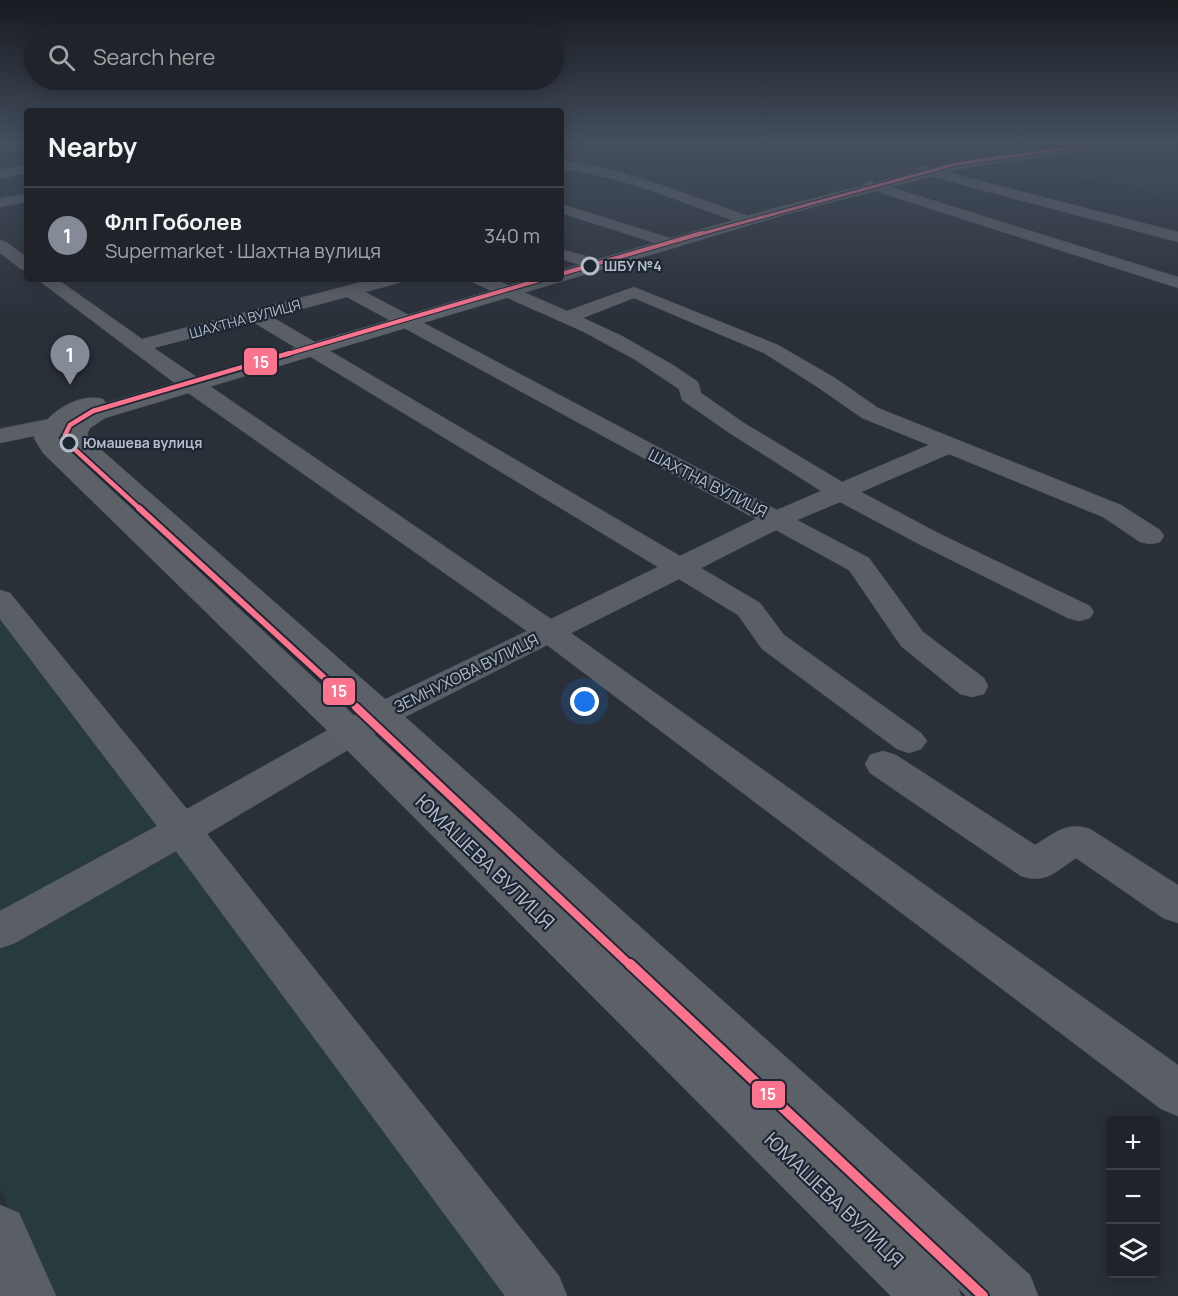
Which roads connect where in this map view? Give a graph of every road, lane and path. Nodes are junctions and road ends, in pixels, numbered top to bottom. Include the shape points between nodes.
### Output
1 (691, 201) edge
2 (816, 201) edge
3 (923, 201) edge
4 (1043, 201) edge
5 (564, 209) edge
6 (746, 220) junction
7 (18, 237) dead end
8 (1178, 237) edge
9 (664, 241) junction
10 (1, 246) edge
11 (564, 255) edge
12 (24, 263) edge
13 (591, 264) junction
14 (564, 268) edge
15 (564, 275) edge
16 (50, 282) edge
17 (382, 282) edge
18 (522, 282) edge
19 (1178, 283) edge
20 (503, 284) edge
21 (350, 291) junction
22 (257, 316) junction
23 (567, 317) junction
24 (404, 319) junction
25 (139, 346) junction
26 (307, 347) junction
27 (188, 382) junction
28 (65, 425) junction
29 (0, 436) edge
30 (947, 446) junction
31 (839, 492) junction
32 (778, 519) junction
33 (1150, 536) dead end
34 (679, 568) junction
35 (0, 599) edge
36 (1079, 612) dead end
37 (549, 632) junction
38 (972, 686) dead end
39 (366, 724) junction
40 (182, 830) junction
41 (1178, 906) edge
42 (0, 931) edge
43 (1178, 1093) edge
44 (0, 1232) edge
45 (28, 1296) edge
46 (539, 1296) edge
47 (932, 1296) edge
48 (1009, 1296) edge

1 - 6 street
2 - 6 main road
3 - 19 street
4 - 8 street
5 - 9 street
6 - 9 main road
6 - 13 main road
7 - 10 street
9 - 13 main road
10 - 12 street
11 - 13 street
13 - 14 main road
13 - 15 main road
16 - 25 street
17 - 21 street, ШАХТНА ВУЛИЦЯ
18 - 20 main road
20 - 23 street
20 - 24 main road
21 - 22 street, ШАХТНА ВУЛИЦЯ
21 - 24 street, ШАХТНА ВУЛИЦЯ
22 - 25 street, ШАХТНА ВУЛИЦЯ
22 - 26 street
23 - 30 street via 633,292 771,349 870,413
23 - 31 street via 677,377 690,387 690,395 733,427
24 - 26 main road
24 - 32 street, ШАХТНА ВУЛИЦЯ via 607,431
25 - 27 street
26 - 27 main road
26 - 34 street
27 - 28 main road
27 - 28 main road via 85,406 66,415
27 - 37 street
28 - 29 street
28 - 39 main road, ЮМАШЕВА ВУЛИЦЯ via 46,438 52,448
30 - 31 street, ЗЕМНУХОВА ВУЛИЦЯ
30 - 33 street via 1112,511
31 - 32 street, ЗЕМНУХОВА ВУЛИЦЯ
31 - 36 street via 898,525
32 - 34 street, ЗЕМНУХОВА ВУЛИЦЯ
32 - 38 street, ШАХТНА ВУЛИЦЯ via 859,564 912,639
34 - 37 street, ЗЕМНУХОВА ВУЛИЦЯ
34 - 41 street via 748,609 773,642 896,752 1035,865 1076,838
35 - 40 street
37 - 39 street, ЗЕМНУХОВА ВУЛИЦЯ
37 - 43 street
39 - 40 street, ЗЕМНУХОВА ВУЛИЦЯ
39 - 47 main road, ЮМАШЕВА ВУЛИЦЯ
39 - 48 main road, ЮМАШЕВА ВУЛИЦЯ
40 - 42 street, ЗЕМНУХОВА ВУЛИЦЯ
40 - 46 street
44 - 45 street

